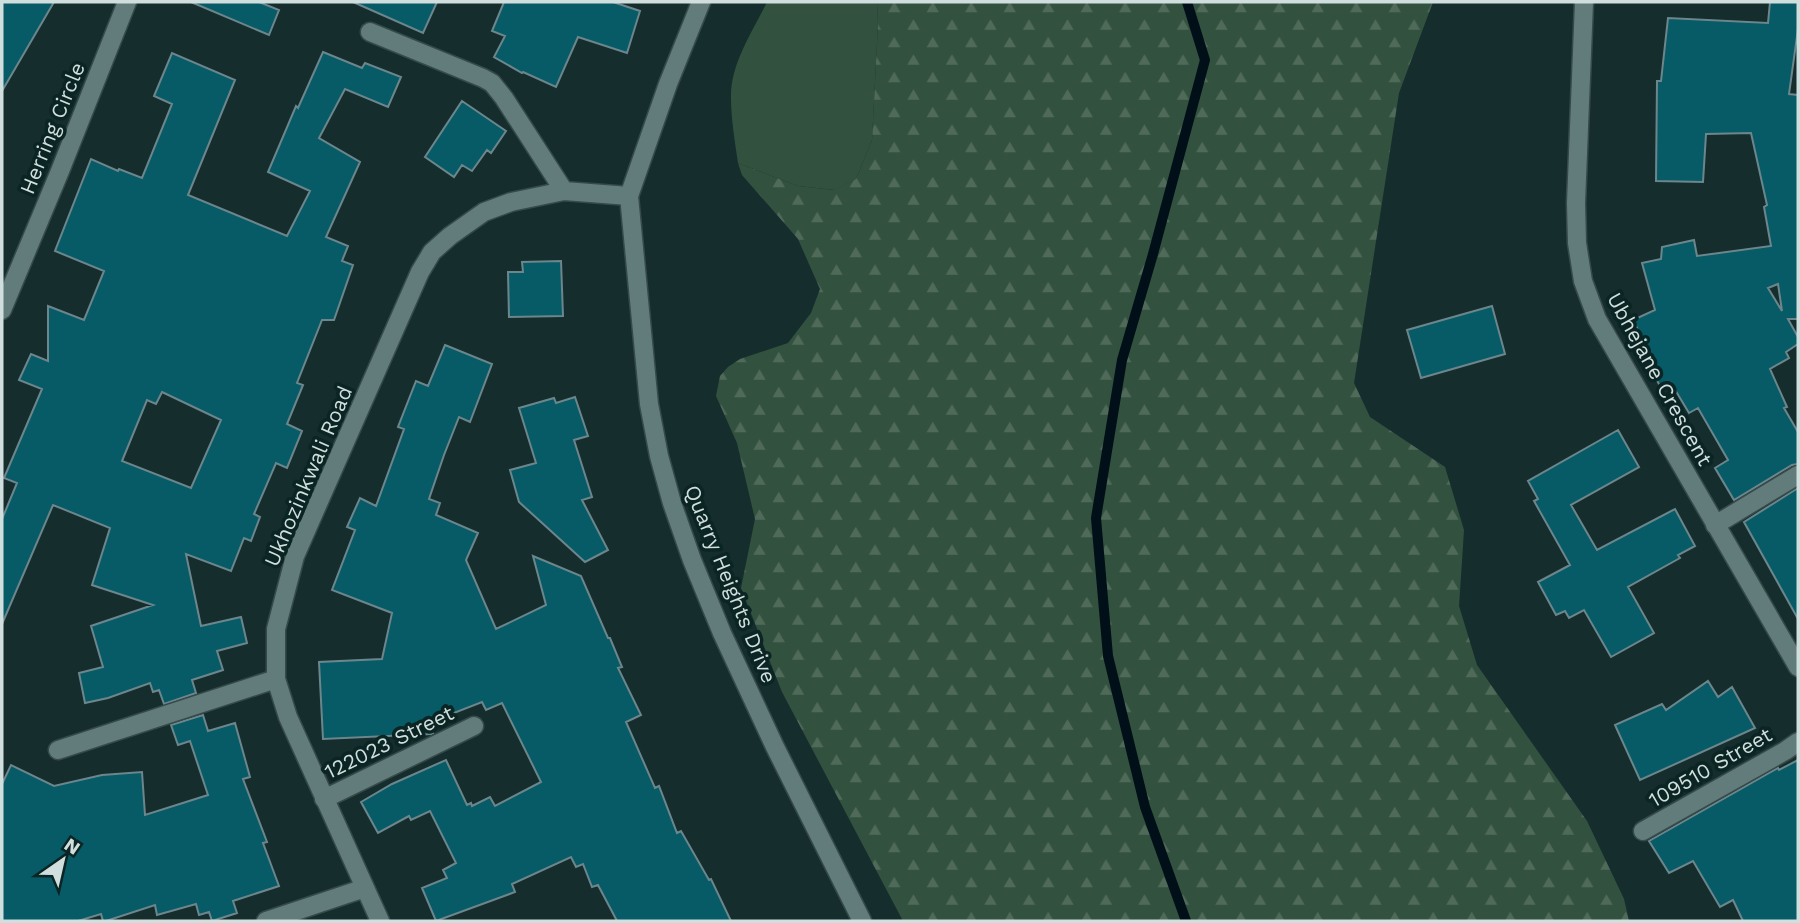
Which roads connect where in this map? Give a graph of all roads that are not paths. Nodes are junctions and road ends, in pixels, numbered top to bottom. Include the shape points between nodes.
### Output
1 (127, 2) edge
2 (701, 2) edge
3 (1584, 2) edge
4 (370, 32) dead end
5 (564, 191) junction
6 (629, 196) junction
7 (2, 310) edge
8 (1798, 475) edge
9 (1715, 525) junction
10 (1798, 667) edge
11 (276, 679) junction
12 (474, 726) dead end
13 (1798, 742) edge
14 (58, 750) dead end
15 (324, 799) junction
16 (1643, 831) dead end
17 (365, 888) junction
18 (266, 921) edge
19 (380, 921) edge
20 (862, 921) edge

1 - 7 street, Herring Circle
2 - 6 street, Quarry Heights Drive
3 - 9 street, Ubhejane Crescent via 1576,203 1583,281 1597,319
4 - 5 street via 492,83
5 - 6 street, Ukhozinkwali Road
5 - 11 street, Ukhozinkwali Road via 484,212 432,252 420,272 295,556 276,629
6 - 20 street, Quarry Heights Drive via 649,404 672,503 722,633
8 - 9 street
9 - 10 street, Ubhejane Crescent
11 - 14 street
11 - 15 street, Ukhozinkwali Road
12 - 15 street, 122023 Street
13 - 16 street, 109510 Street
15 - 17 street, Ukhozinkwali Road
17 - 18 street
17 - 19 street, Ukhozinkwali Road

